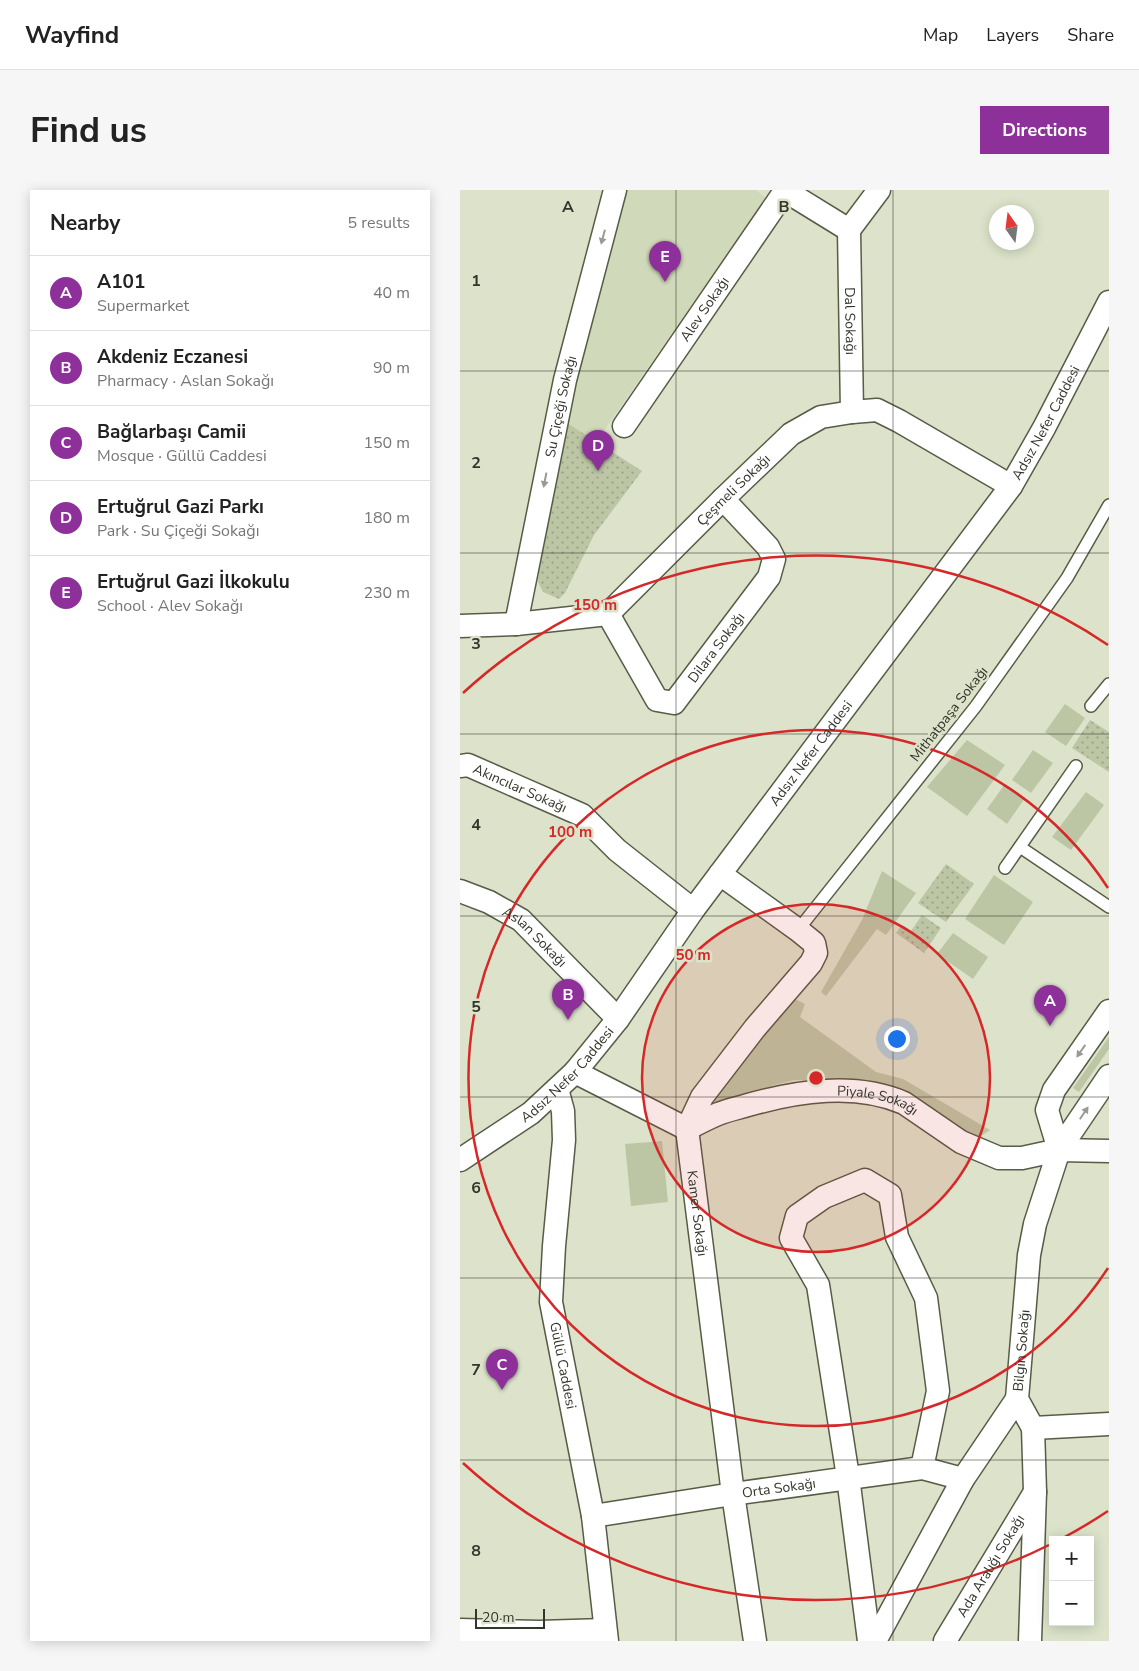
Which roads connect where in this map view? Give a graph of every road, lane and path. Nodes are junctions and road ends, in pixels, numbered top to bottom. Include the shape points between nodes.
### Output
1 (615, 190) edge
2 (785, 190) edge
3 (879, 190) edge
4 (849, 230) junction
5 (1109, 302) edge
6 (852, 412) junction
7 (624, 426) dead end
8 (1011, 486) junction
9 (722, 499) junction
10 (1109, 506) edge
11 (608, 614) junction
12 (516, 624) junction
13 (460, 628) edge
14 (1108, 687) edge
15 (1091, 706) dead end
16 (460, 766) edge
17 (1076, 766) dead end
18 (1020, 846) junction
19 (1004, 868) dead end
20 (720, 874) junction
21 (460, 891) edge
22 (1109, 907) edge
23 (693, 910) junction
24 (798, 930) junction
25 (1109, 1011) edge
26 (618, 1019) junction
27 (575, 1072) junction
28 (1109, 1076) edge
29 (557, 1089) junction
30 (687, 1129) junction
31 (1059, 1150) junction
32 (1109, 1151) edge
33 (460, 1160) edge
34 (1017, 1399) junction
35 (1109, 1424) edge
36 (1033, 1428) junction
37 (922, 1468) junction
38 (848, 1477) junction
39 (963, 1479) junction
40 (1035, 1492) junction
41 (733, 1494) junction
42 (593, 1516) junction
43 (460, 1630) edge
44 (606, 1635) edge
45 (754, 1641) edge
46 (869, 1641) edge
47 (875, 1641) edge
48 (945, 1641) edge
49 (1030, 1641) edge

1 -> 12 street, Su Çiçeği Sokağı via 565,380
2 - 4 street
2 - 7 street, Alev Sokağı
3 - 4 street
4 - 6 street, Dal Sokağı
5 - 8 street, Adsız Nefer Caddesi
6 - 8 street, Çeşmeli Sokağı via 877,410
6 - 9 street, Çeşmeli Sokağı via 821,417 791,434
8 - 20 street, Adsız Nefer Caddesi
9 - 11 street, Çeşmeli Sokağı
9 - 11 street, Dilara Sokağı via 768,547 774,559 769,577 674,703 657,700
10 - 24 lane, Mithatpaşa Sokağı via 1068,578 976,706
11 - 12 street
12 - 13 street
14 - 15 lane
16 - 23 street, Akıncılar Sokağı via 468,765 582,815 617,850
17 - 18 lane
18 - 19 lane
18 - 22 lane
20 - 23 street, Adsız Nefer Caddesi
20 - 24 street
21 - 26 street, Aslan Sokağı via 490,902 520,920
23 - 26 street, Adsız Nefer Caddesi
24 - 30 street via 814,943 816,953 811,963 755,1028 702,1098
25 -> 31 street via 1049,1102 1047,1110
26 - 27 street, Adsız Nefer Caddesi
27 - 29 street, Adsız Nefer Caddesi
27 - 30 street
31 -> 28 street, Bilgin Sokağı
29 - 33 street, Adsız Nefer Caddesi via 531,1113
29 - 42 street, Güllü Caddesi via 564,1140 551,1302
30 - 31 street, Piyale Sokağı via 720,1113 766,1100 803,1092 859,1091 904,1103 961,1142 999,1158 1022,1158
30 - 41 street, Kamer Sokağı
31 - 32 street, Piyale Sokağı
31 - 34 street, Bilgin Sokağı via 1035,1224 1029,1255
34 - 36 street, Bilgin Sokağı
34 - 39 street
35 - 36 street
36 - 40 street, Bilgin Sokağı
37 - 38 street, Orta Sokağı
37 - 38 street via 938,1391 926,1298 897,1237 890,1195 865,1180 824,1197 797,1216 791,1238 818,1285
37 - 39 street, Orta Sokağı
38 - 41 street, Orta Sokağı
38 - 46 street
39 - 47 street
40 - 48 street, Ada Aralığı Sokağı
40 - 49 street, Bilgin Sokağı
41 - 42 street, Orta Sokağı
41 - 45 street, Kamer Sokağı
42 - 44 street, Güllü Caddesi
43 - 44 street

